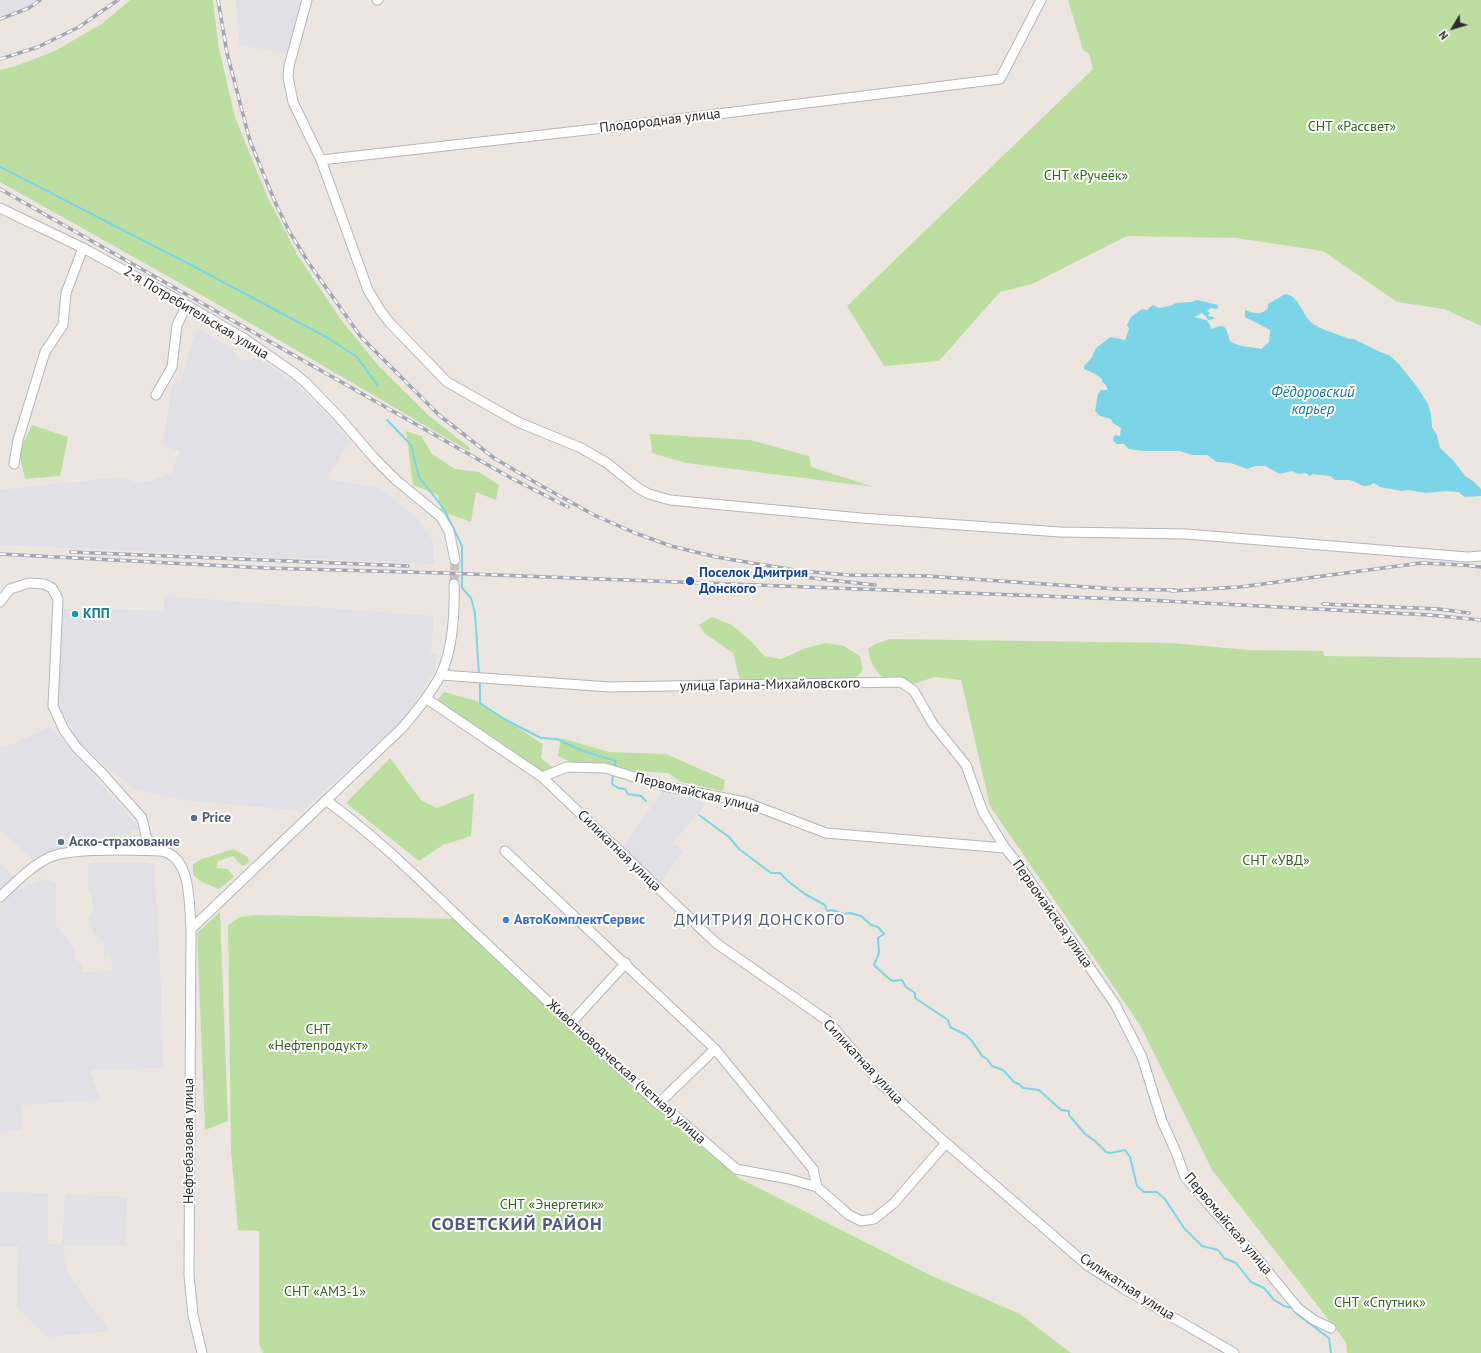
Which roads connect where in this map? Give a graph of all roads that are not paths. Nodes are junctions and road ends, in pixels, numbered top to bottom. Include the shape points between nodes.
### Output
1 (307, 0) edge
2 (1041, 0) edge
3 (321, 160) junction
4 (0, 208) edge
5 (83, 248) junction
6 (187, 305) junction
7 (156, 395) dead end
8 (14, 464) dead end
9 (1481, 556) edge
10 (455, 560) tunnel mouth
11 (454, 584) tunnel mouth
12 (0, 602) edge
13 (441, 675) junction
14 (427, 699) junction
15 (542, 777) junction
16 (327, 801) junction
17 (1006, 848) junction
18 (154, 851) junction
19 (505, 851) dead end
20 (0, 897) edge
21 (191, 929) junction
22 (626, 963) junction
23 (570, 1024) junction
24 (715, 1049) junction
25 (658, 1104) junction
26 (946, 1143) junction
27 (817, 1187) junction
28 (1331, 1328) dead end
29 (202, 1353) edge
30 (1234, 1353) edge

1 - 3 street via 288,77 293,102
2 - 3 street, Плодородная улица via 1000,79
3 - 9 street via 368,290 390,323 448,382 518,422 581,448 607,463 649,494 670,500 860,518 1060,532 1186,534
4 - 5 street, 2-я Потребительская улица
5 - 6 street, 2-я Потребительская улица
5 - 8 street via 66,293 63,325 45,352 18,440
6 - 7 street via 177,325 172,367
6 - 10 street, 2-я Потребительская улица via 245,339 306,383 396,480 441,517 449,531
11 - 13 street via 452,629
12 - 18 street via 10,589 29,583 44,584 52,588 58,599 53,706 64,730 77,748 142,818 146,836
13 - 14 street
13 - 17 street, улица Гарина-Михайловского via 610,687 901,682 914,692 933,724 966,764 983,812
14 - 15 street, Силикатная улица
14 - 16 street via 402,728
15 - 17 street, Первомайская улица via 567,767 605,768 664,786 745,802 826,833
15 - 26 street, Силикатная улица via 716,943 828,1022 881,1084
16 - 21 street
16 - 23 street, Животноводческая (четная) улица via 411,872
17 - 28 street, Первомайская улица via 1115,1004 1142,1057 1162,1121 1185,1177 1298,1308
18 - 20 street, Нефтебазовая улица via 84,851 59,854 37,864
18 - 21 street, Нефтебазовая улица via 172,855 183,869 188,889
19 - 22 street
21 - 29 street, Нефтебазовая улица via 189,1276 193,1315
22 - 23 street
22 - 24 street
23 - 25 street, Животноводческая (четная) улица
24 - 25 street
24 - 27 street via 813,1169
25 - 27 street, Животноводческая (четная) улица via 736,1169
26 - 27 street, Животноводческая (четная) улица via 894,1203 874,1219 861,1221 849,1215
26 - 30 street, Силикатная улица via 1087,1265

